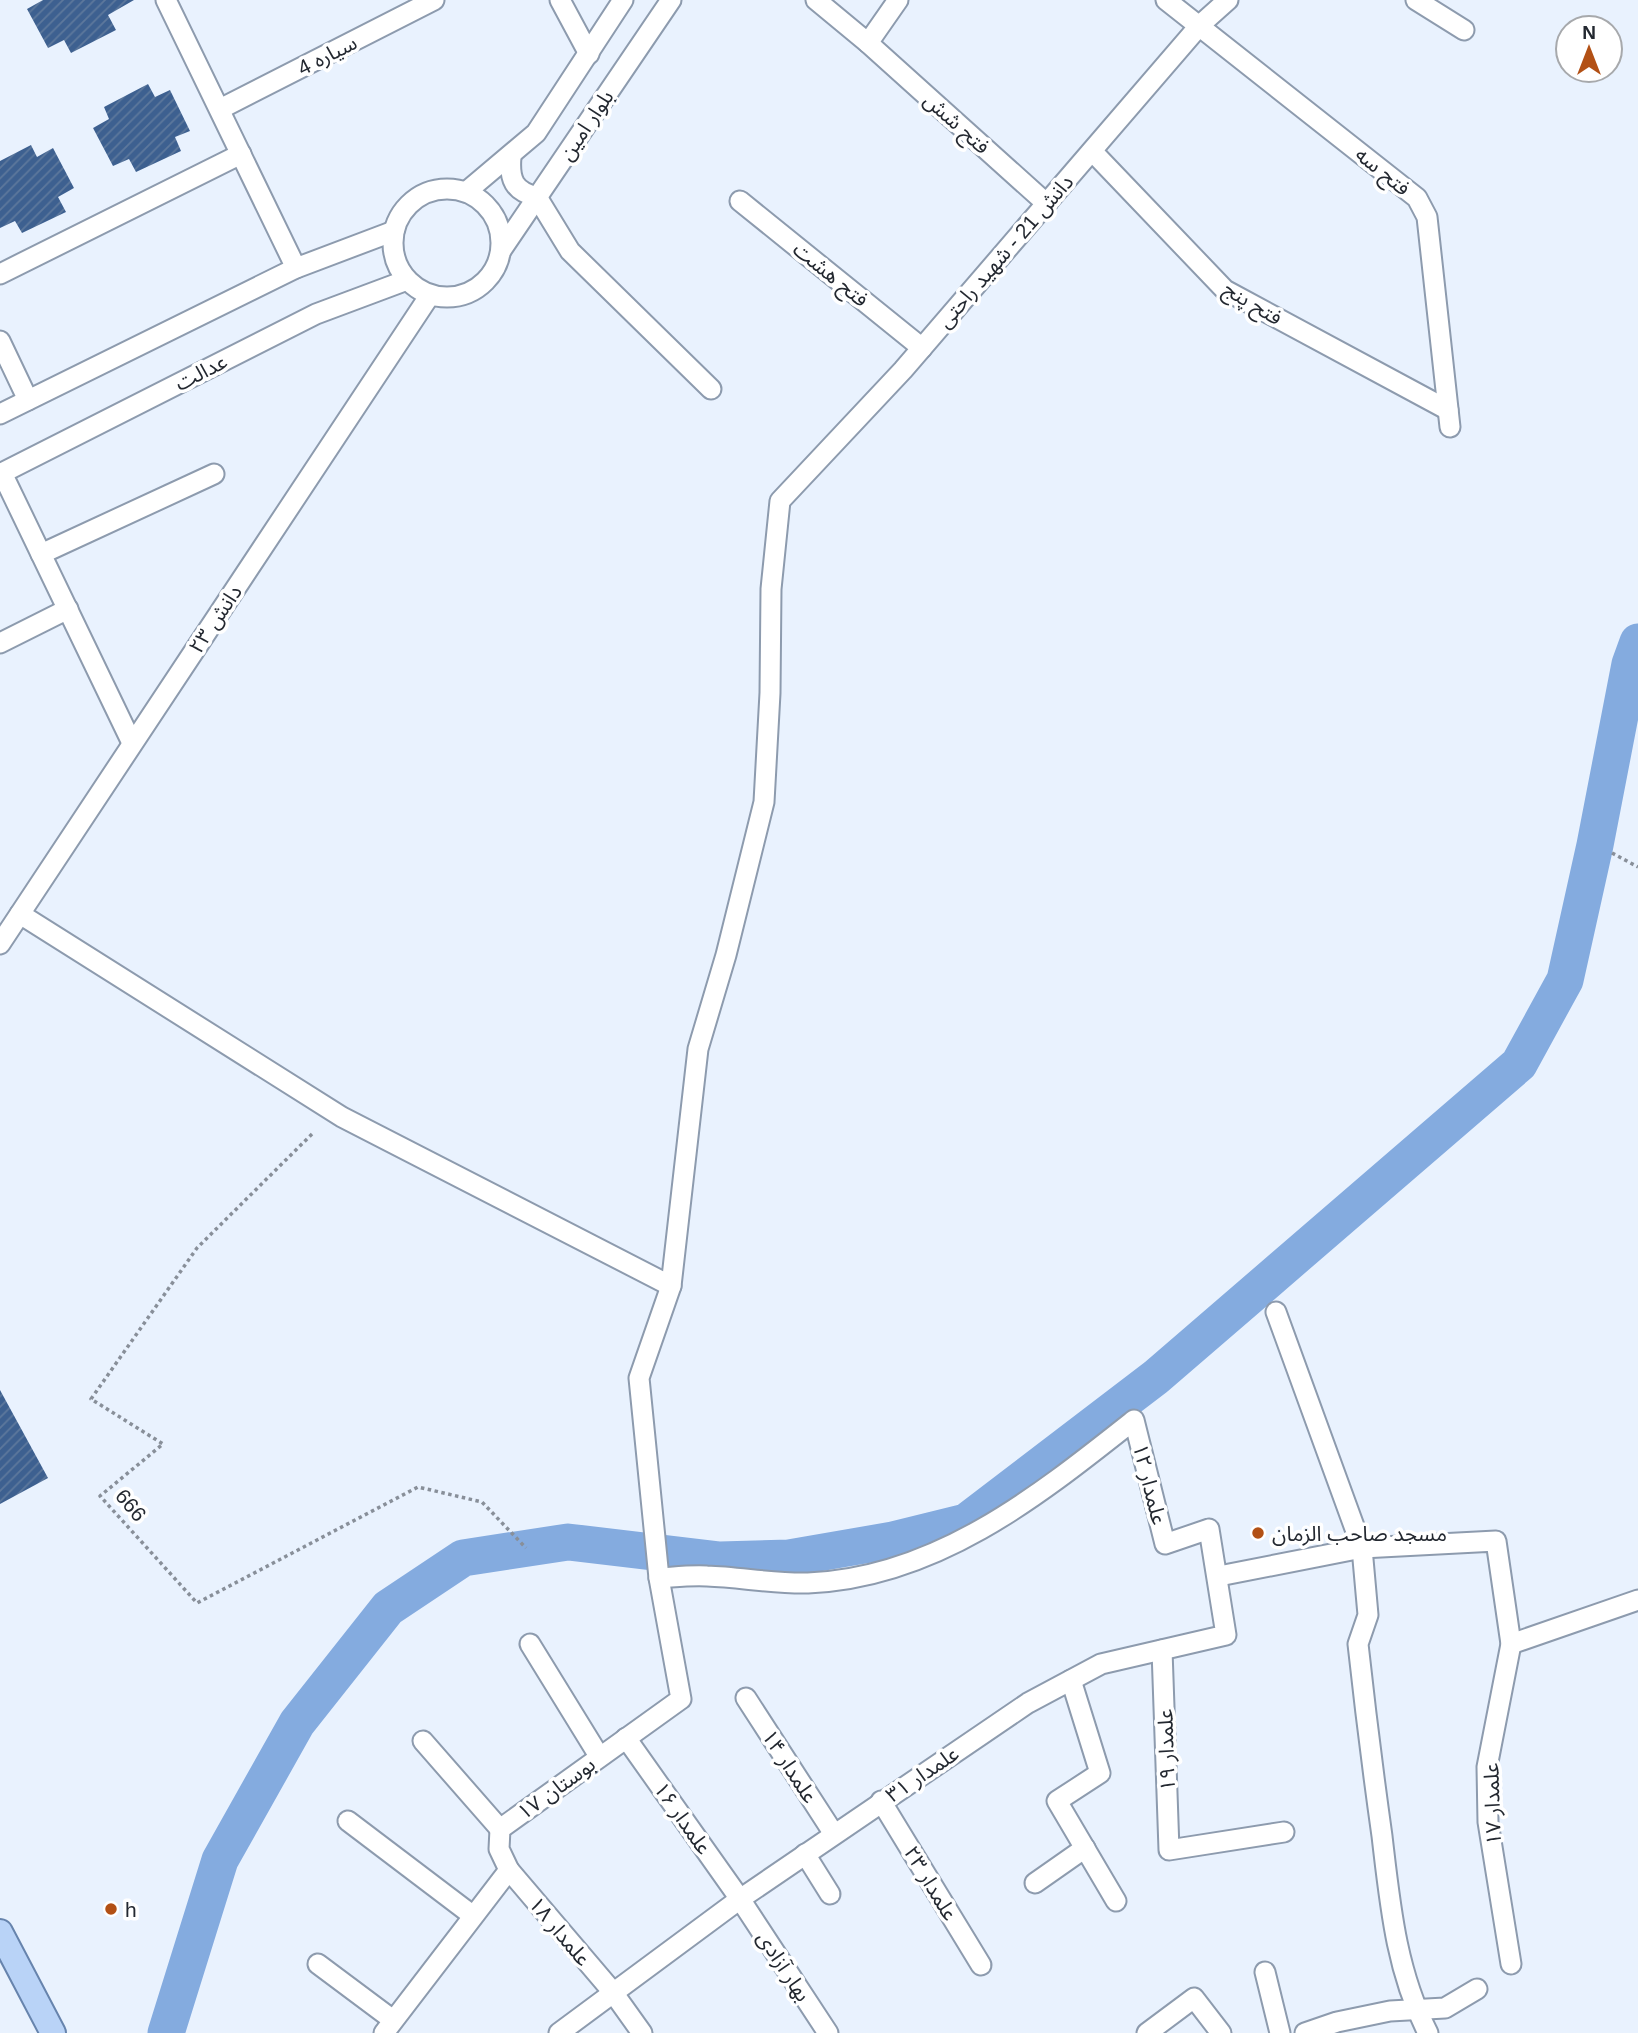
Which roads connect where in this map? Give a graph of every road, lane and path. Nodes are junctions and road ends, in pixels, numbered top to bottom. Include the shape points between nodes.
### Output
1 (166, 0) edge
2 (434, 0) edge
3 (560, 0) edge
4 (623, 0) edge
5 (671, 0) edge
6 (816, 0) edge
7 (898, 0) edge
8 (1166, 0) edge
9 (1228, 0) edge
10 (1416, 0) edge
11 (1200, 25) junction
12 (1464, 30) dead end
13 (868, 43) junction
14 (589, 54) junction
15 (220, 109) junction
16 (1092, 150) junction
17 (242, 153) junction
18 (511, 157) junction
19 (466, 192) junction
20 (537, 197) junction
21 (740, 201) dead end
22 (1047, 204) junction
23 (394, 231) junction
24 (502, 249) junction
25 (296, 268) junction
26 (0, 274) edge
27 (407, 280) junction
28 (430, 295) junction
29 (0, 341) edge
30 (922, 348) junction
31 (711, 389) dead end
32 (28, 400) junction
33 (0, 414) edge
34 (1449, 419) joint
35 (1, 474) edge
36 (214, 474) dead end
37 (41, 554) junction
38 (68, 609) junction
39 (0, 643) edge
40 (132, 743) junction
41 (1612, 853) dead end
42 (1638, 867) edge
43 (20, 914) junction
44 (0, 944) edge
45 (312, 1133) dead end
46 (671, 1286) junction
47 (1276, 1312) dead end
48 (1209, 1529) joint
49 (526, 1548) dead end
50 (1362, 1548) junction
51 (1219, 1576) junction
52 (659, 1578) junction
53 (1638, 1600) edge
54 (530, 1644) dead end
55 (1511, 1644) junction
56 (1163, 1650) junction
57 (1070, 1680) junction
58 (747, 1698) dead end
59 (626, 1738) junction
60 (423, 1741) dead end
61 (599, 1756) junction
62 (881, 1801) junction
63 (348, 1821) dead end
64 (500, 1829) junction
65 (1284, 1832) dead end
66 (834, 1833) junction
67 (1085, 1848) junction
68 (805, 1854) junction
69 (509, 1870) junction
70 (1035, 1883) dead end
71 (830, 1894) dead end
72 (740, 1899) junction
73 (1116, 1901) dead end
74 (472, 1915) junction
75 (0, 1932) edge
76 (318, 1964) dead end
77 (1511, 1964) dead end
78 (981, 1965) dead end
79 (1265, 1972) dead end
80 (1477, 1989) dead end
81 (612, 1991) junction
82 (1416, 2011) junction
83 (388, 2026) edge
84 (46, 2031) edge
85 (559, 2033) edge
86 (642, 2033) edge
87 (828, 2033) edge
88 (1147, 2033) edge
89 (1221, 2033) edge
90 (1280, 2033) edge
91 (1305, 2033) edge
92 (1428, 2033) edge

1 - 15 street
2 - 15 street, سیاره 4
3 - 14 street
4 - 14 street, بلوار امین
5 - 20 street, بلوار امین
6 - 13 street, فتح شش
7 - 13 street
8 - 11 street, فتح سه
9 - 11 street, دانش 21 - شهید راحتی
10 - 12 street
11 - 16 street, دانش 21 - شهید راحتی
11 - 34 street, فتح سه via 1417,198 1427,217
13 - 22 street, فتح شش
14 - 18 street, بلوار امین via 536,133
15 - 17 street
16 - 22 street, دانش 21 - شهید راحتی
16 - 34 street, فتح پنج via 1225,290
17 - 25 street
17 - 26 street
18 - 19 street, بلوار امین
18 - 20 street via 513,185
19 - 23 street via 440,189 415,198 398,218
19 - 24 street via 492,212 502,235
20 - 24 street, بلوار امین
20 - 31 street via 570,251
21 - 30 street, فتح هشت
22 - 30 street, دانش 21 - شهید راحتی
23 - 25 street
23 - 27 street via 394,257
24 - 28 street via 492,275 482,285 457,296
25 - 32 street
27 - 28 street
27 - 35 street, عدالت via 316,314
28 - 40 street, دانش ۲۳
29 - 32 street
30 - 46 street, دانش 21 - شهید راحتی via 779,500 771,589 764,802 698,1049
32 - 33 street
35 - 37 street
36 - 37 street
37 - 38 street
38 - 39 street
38 - 40 street
40 - 43 street, دانش ۲۳
41 - 42 path
43 - 44 street, دانش ۲۳
43 - 46 street via 342,1116
45 - 49 path, 666 via 197,1248 91,1399 163,1444 100,1496 197,1603 418,1486 482,1502
46 - 52 street via 639,1378
47 - 50 street
48 - 51 street, علمدار ۳۱
48 - 52 street, علمدار ۱۲ via 1165,1544 1134,1420 979,1533 900,1564 808,1583 704,1575
50 - 51 street
50 - 55 street via 1496,1541
50 - 82 street via 1368,1615 1358,1644 1370,1764 1399,1959
51 - 56 street, علمدار ۳۱ via 1226,1635
52 - 59 street, بوستان ۱۷ via 681,1699
53 - 55 street
54 - 61 street
55 - 77 street, علمدار ۱۷ via 1487,1768 1488,1822
56 - 57 street, علمدار ۳۱ via 1101,1664
56 - 65 street, علمدار ۱۹ via 1169,1850
57 - 62 street, علمدار ۳۱
57 - 67 street via 1100,1773 1057,1801
58 - 66 street, علمدار ۱۴
59 - 61 street, بوستان ۱۷
59 - 72 street, علمدار ۱۶
60 - 64 street
61 - 64 street, بوستان ۱۷
62 - 66 street, علمدار ۳۱
62 - 78 street, علمدار ۲۳
63 - 74 street
64 - 69 street, بوستان ۱۷ via 499,1849
66 - 68 street, علمدار ۳۱
67 - 70 street
67 - 73 street
68 - 71 street
68 - 72 street, علمدار ۳۱
69 - 74 street
69 - 81 street, علمدار ۱۸
72 - 81 street, علمدار ۳۱
72 - 87 street, بهار آزادی
74 - 83 street
75 - 84 main road
76 - 83 street
79 - 90 street
80 - 82 street via 1445,2008
81 - 85 street, علمدار ۳۱
81 - 86 street, علمدار ۱۸
82 - 91 street via 1390,2011
82 - 92 street
88 - 89 street via 1194,1998

